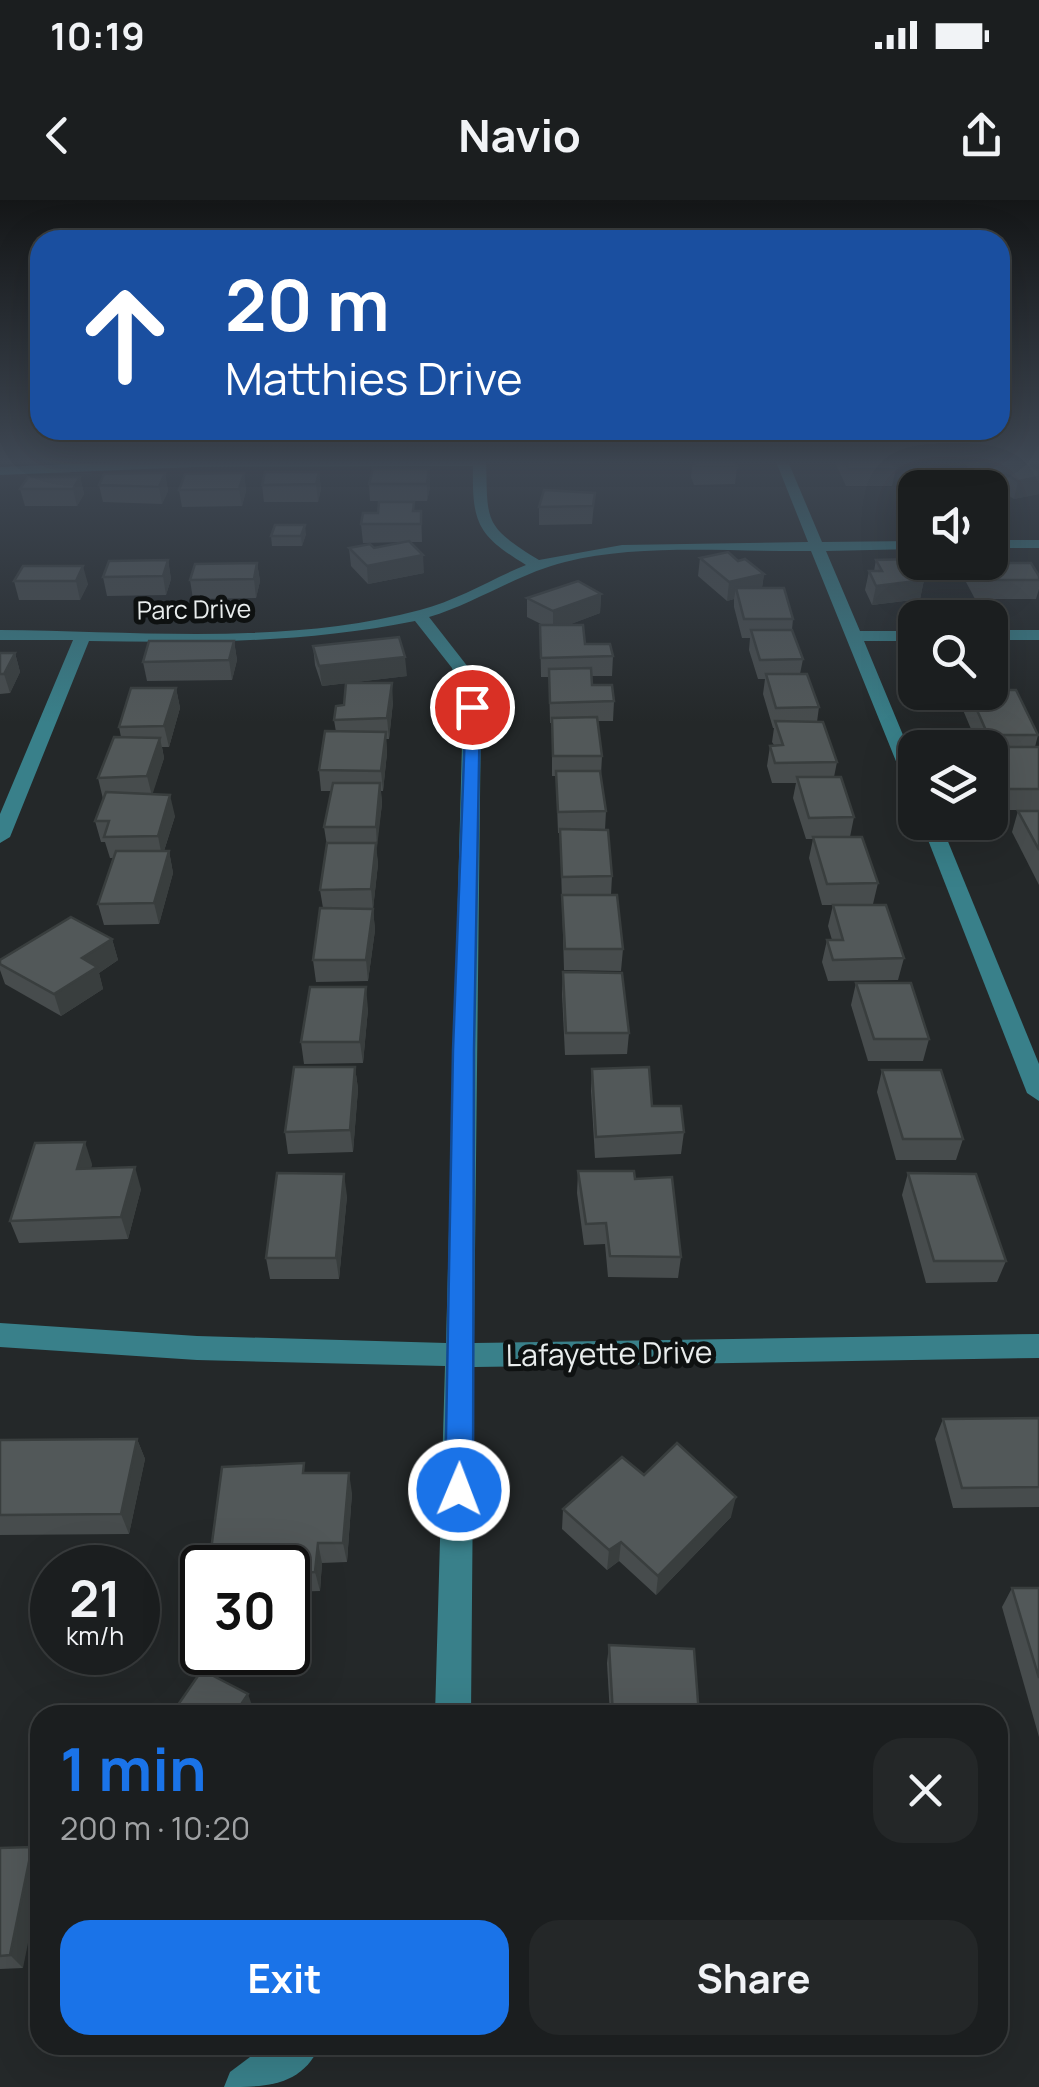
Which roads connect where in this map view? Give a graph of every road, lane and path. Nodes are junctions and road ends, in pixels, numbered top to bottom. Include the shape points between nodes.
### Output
1 (507, 547) edge
2 (748, 547) edge
3 (817, 547) edge
4 (538, 566) junction
5 (419, 615) junction
6 (1039, 634) edge
7 (0, 635) edge
8 (83, 635) junction
9 (1008, 635) edge
10 (854, 636) junction
11 (898, 636) edge
12 (898, 744) edge
13 (0, 837) edge
14 (937, 840) edge
15 (1039, 1093) edge
16 (0, 1336) edge
17 (1039, 1346) edge
18 (463, 1355) junction
19 (453, 1705) edge
20 (287, 2055) edge
21 (245, 2087) edge

1 - 4 street
2 - 4 street, Parc Drive via 622,549
3 - 10 street
4 - 5 street, Parc Drive
5 - 8 street, Parc Drive via 295,631
5 - 18 street via 460,667 472,707
6 - 9 street
7 - 8 street, Parc Drive
8 - 13 street
10 - 11 street
10 - 12 street
14 - 15 street
16 - 18 street, Lafayette Drive
17 - 18 street, Lafayette Drive
18 - 19 street
20 - 21 street

